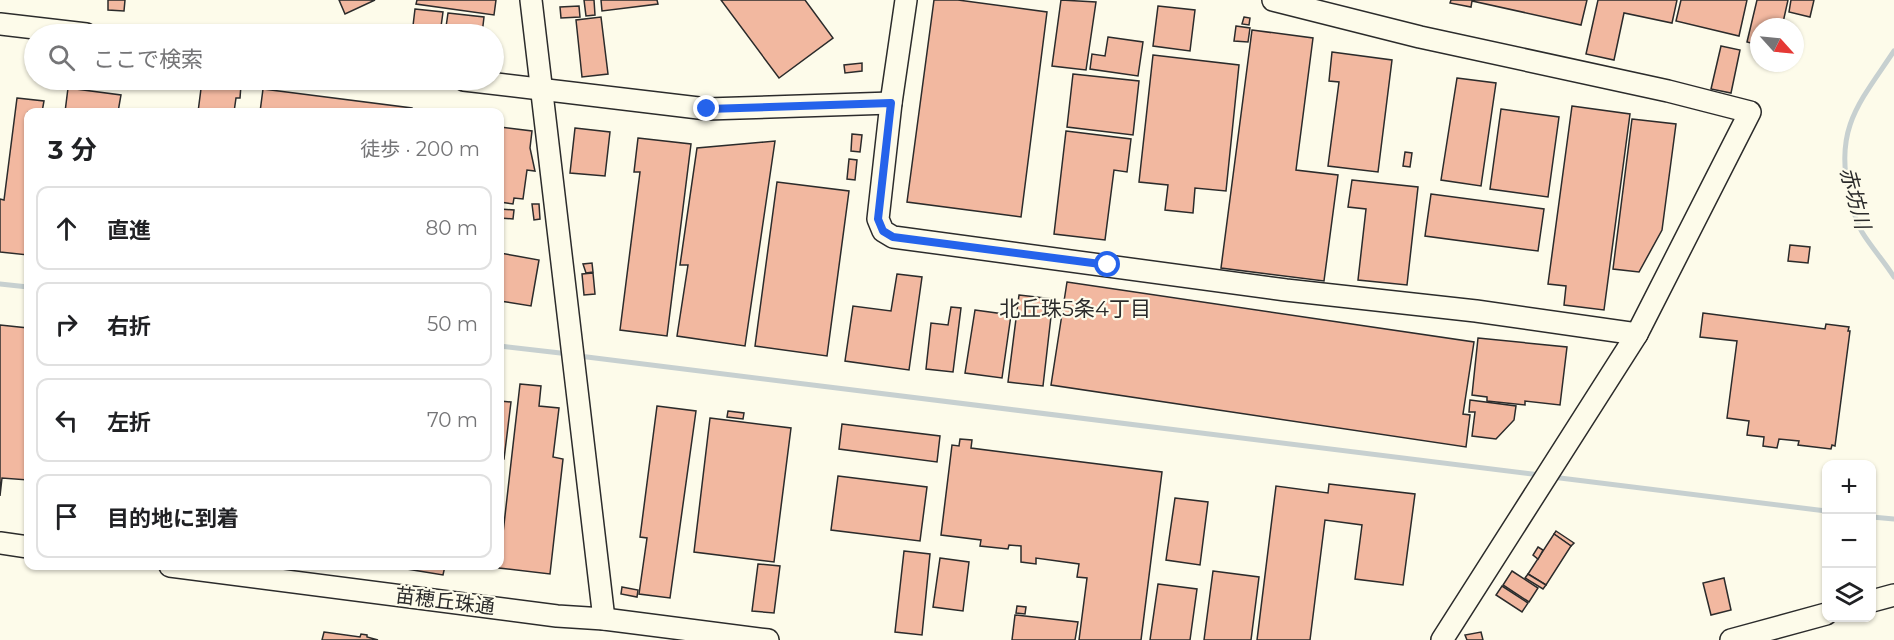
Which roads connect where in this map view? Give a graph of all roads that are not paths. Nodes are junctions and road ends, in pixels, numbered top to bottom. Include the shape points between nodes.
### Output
1 (531, 0) edge
2 (906, 0) edge
3 (1273, 0) edge
4 (0, 24) edge
5 (24, 27) edge
6 (504, 84) edge
7 (540, 88) junction
8 (891, 103) junction
9 (1637, 334) junction
10 (0, 543) edge
11 (24, 546) edge
12 (201, 570) edge
13 (1894, 595) edge
14 (1876, 601) edge
15 (1822, 615) edge
16 (604, 619) junction
17 (721, 637) edge
18 (768, 640) edge
19 (1442, 640) edge
20 (1731, 640) edge

1 - 7 street
2 - 8 street
3 - 9 street via 1750,112
4 - 5 street
6 - 7 street
7 - 8 street via 707,109
7 - 16 street
8 - 9 street via 878,219 883,231 893,237
9 - 19 street
10 - 11 street
12 - 16 street, 苗穂丘珠通
13 - 14 street
15 - 20 street
16 - 17 street, 苗穂丘珠通
17 - 18 street, 苗穂丘珠通

